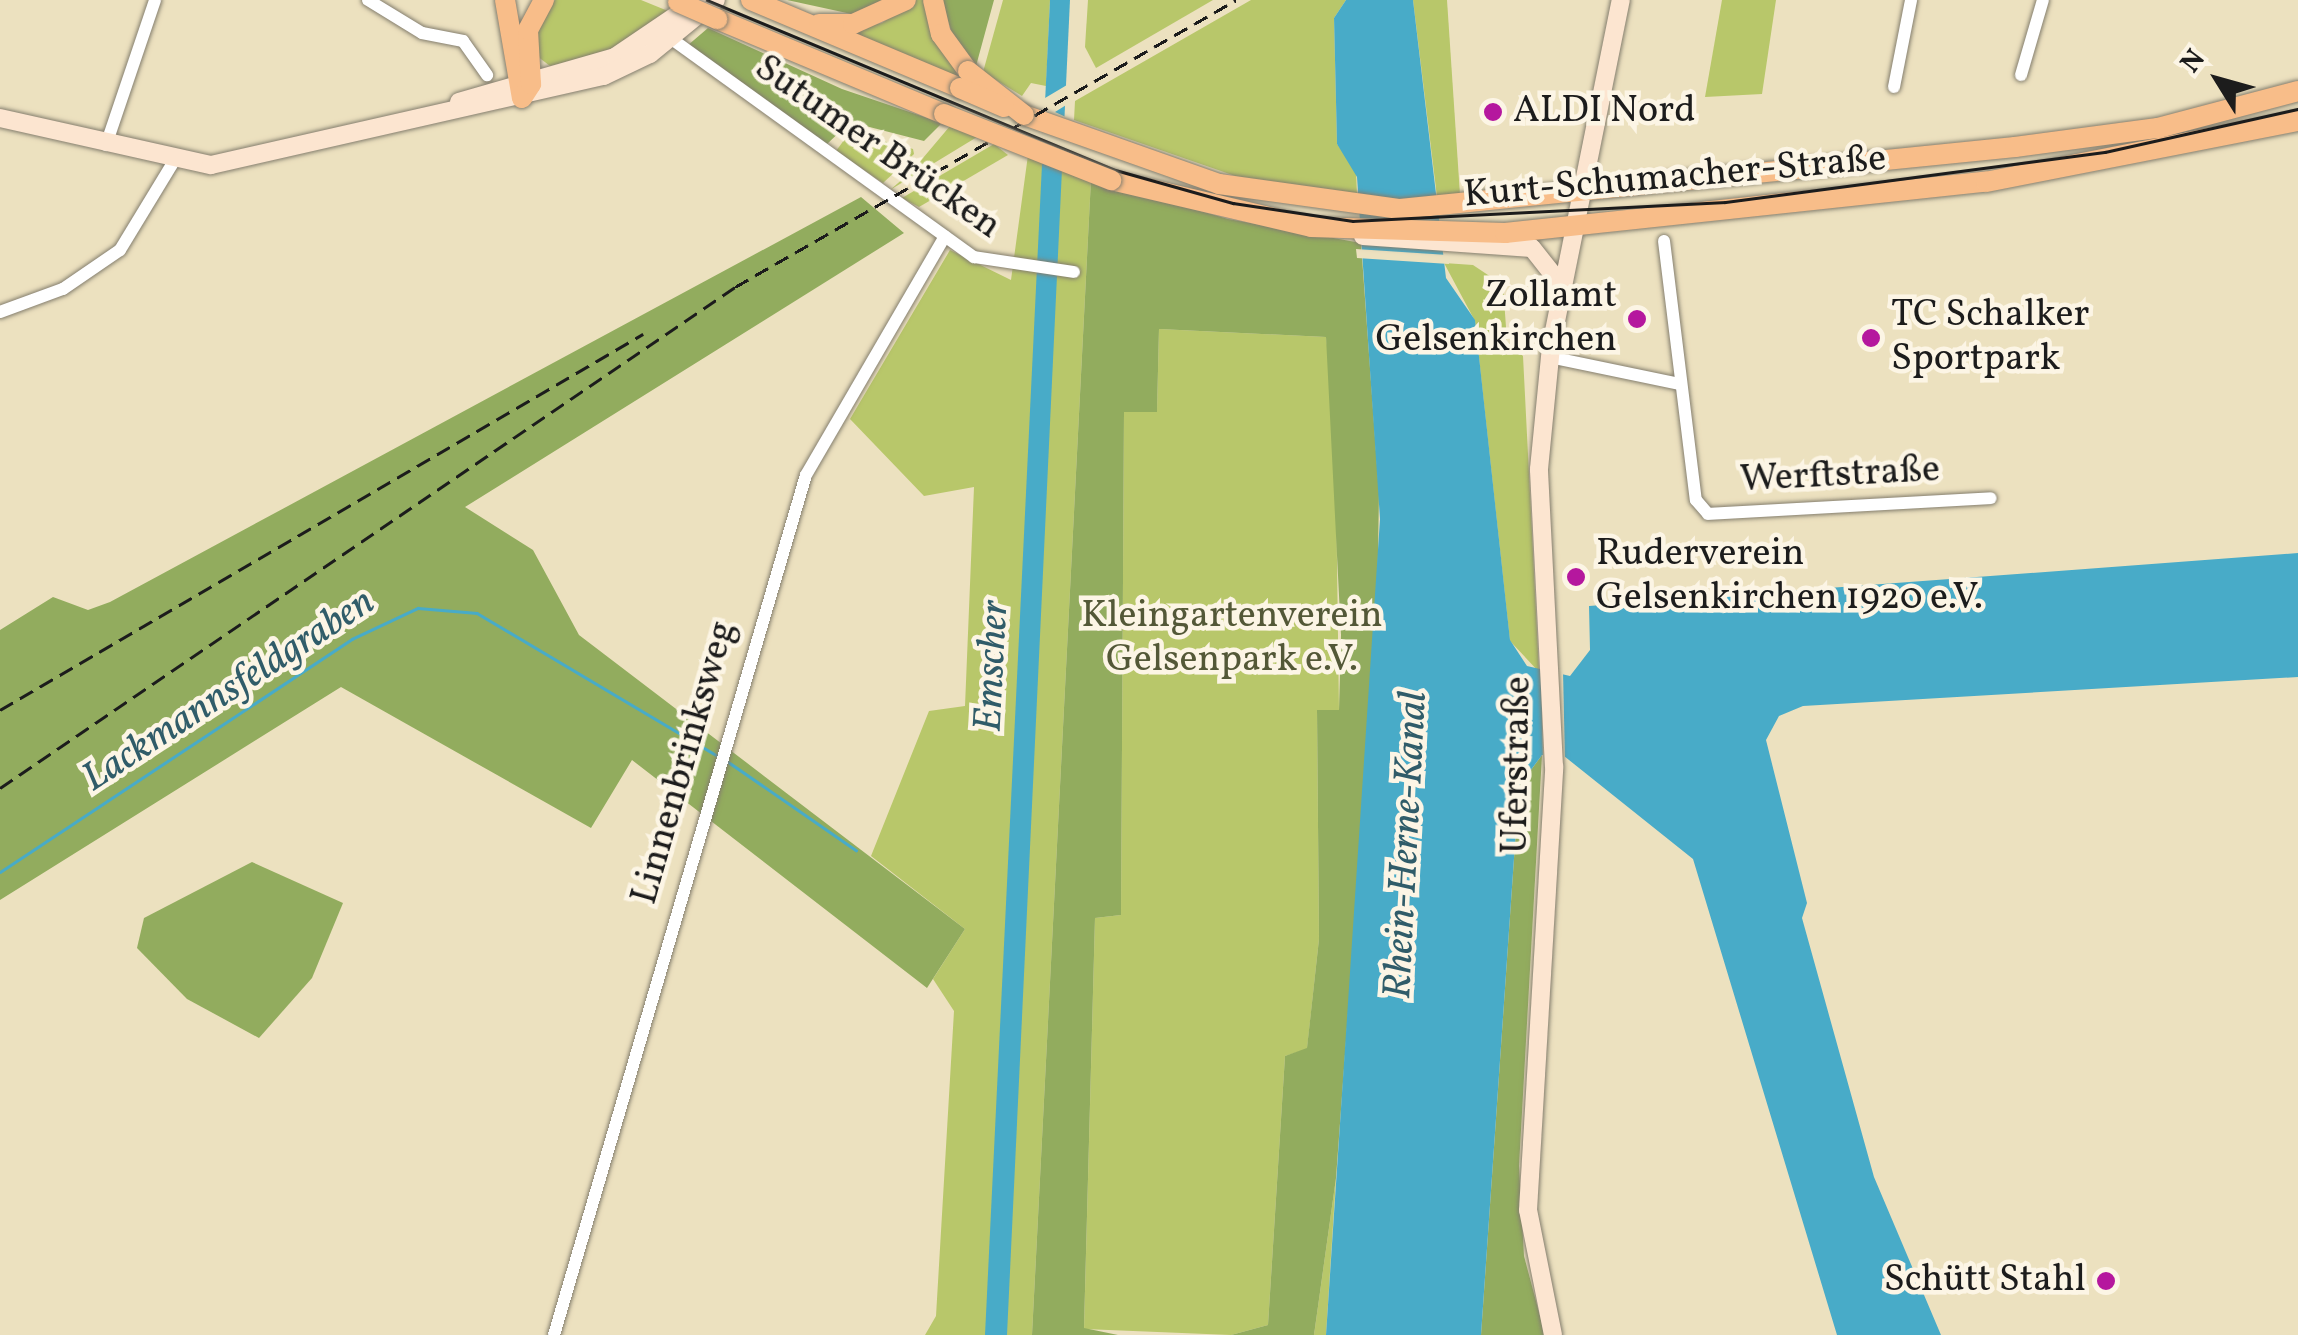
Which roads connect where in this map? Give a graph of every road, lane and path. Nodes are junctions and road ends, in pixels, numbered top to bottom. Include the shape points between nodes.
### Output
1 (156, 0) edge
2 (368, 0) edge
3 (505, 0) edge
4 (544, 0) edge
5 (751, 0) edge
6 (906, 0) edge
7 (933, 0) edge
8 (1621, 0) edge
9 (1911, 0) edge
10 (2043, 0) edge
11 (683, 1) edge
12 (716, 9) edge
13 (806, 23) junction
14 (666, 35) junction
15 (487, 75) dead end
16 (2021, 75) dead end
17 (964, 80) junction
18 (1894, 87) dead end
19 (524, 90) junction
20 (2298, 91) edge
21 (0, 118) edge
22 (2298, 121) edge
23 (106, 145) junction
24 (173, 162) junction
25 (1583, 196) junction
26 (1573, 229) junction
27 (944, 236) junction
28 (1453, 240) junction
29 (1664, 241) dead end
30 (1074, 272) dead end
31 (1562, 286) junction
32 (0, 312) edge
33 (1550, 357) junction
34 (1679, 384) junction
35 (1991, 498) dead end
36 (554, 1335) edge
37 (1553, 1335) edge

1 - 23 street
2 - 15 street via 422,33 463,41
3 - 19 main road
4 - 19 main road via 528,30
5 - 13 main road, Kurt-Schumacher-Straße
6 - 13 main road via 853,24
7 - 17 main road
8 - 25 main road, Uferstraße
9 - 18 street
10 - 16 street
11 - 12 main road, Kurt-Schumacher-Straße, bridge
11 - 14 main road
12 - 14 main road
12 - 28 main road, Kurt-Schumacher-Straße, bridge via 944,114 1111,180 1354,232
13 - 17 main road, Kurt-Schumacher-Straße
14 - 19 main road via 604,76
14 - 27 street, Sutumer Brücken
17 - 25 main road, Kurt-Schumacher-Straße, bridge via 1024,115 1114,151 1236,188 1352,206
19 - 24 main road via 211,165
20 - 25 main road, Kurt-Schumacher-Straße via 2158,128
21 - 23 main road
22 - 26 main road, Kurt-Schumacher-Straße via 1986,182
23 - 24 main road
24 - 32 street via 120,250 64,289
25 - 26 main road, Uferstraße
26 - 28 main road, Kurt-Schumacher-Straße
26 - 31 main road, Uferstraße
27 - 30 street, Sutumer Brücken via 981,262
27 - 36 street, Linnenbrinksweg via 806,475
28 - 31 main road via 1532,248
29 - 34 street, Werftstraße
31 - 33 main road, Uferstraße
33 - 34 street
33 - 37 main road, Uferstraße via 1539,469 1554,767 1527,1160 1532,1253
34 - 35 street, Werftstraße via 1696,500 1708,514

